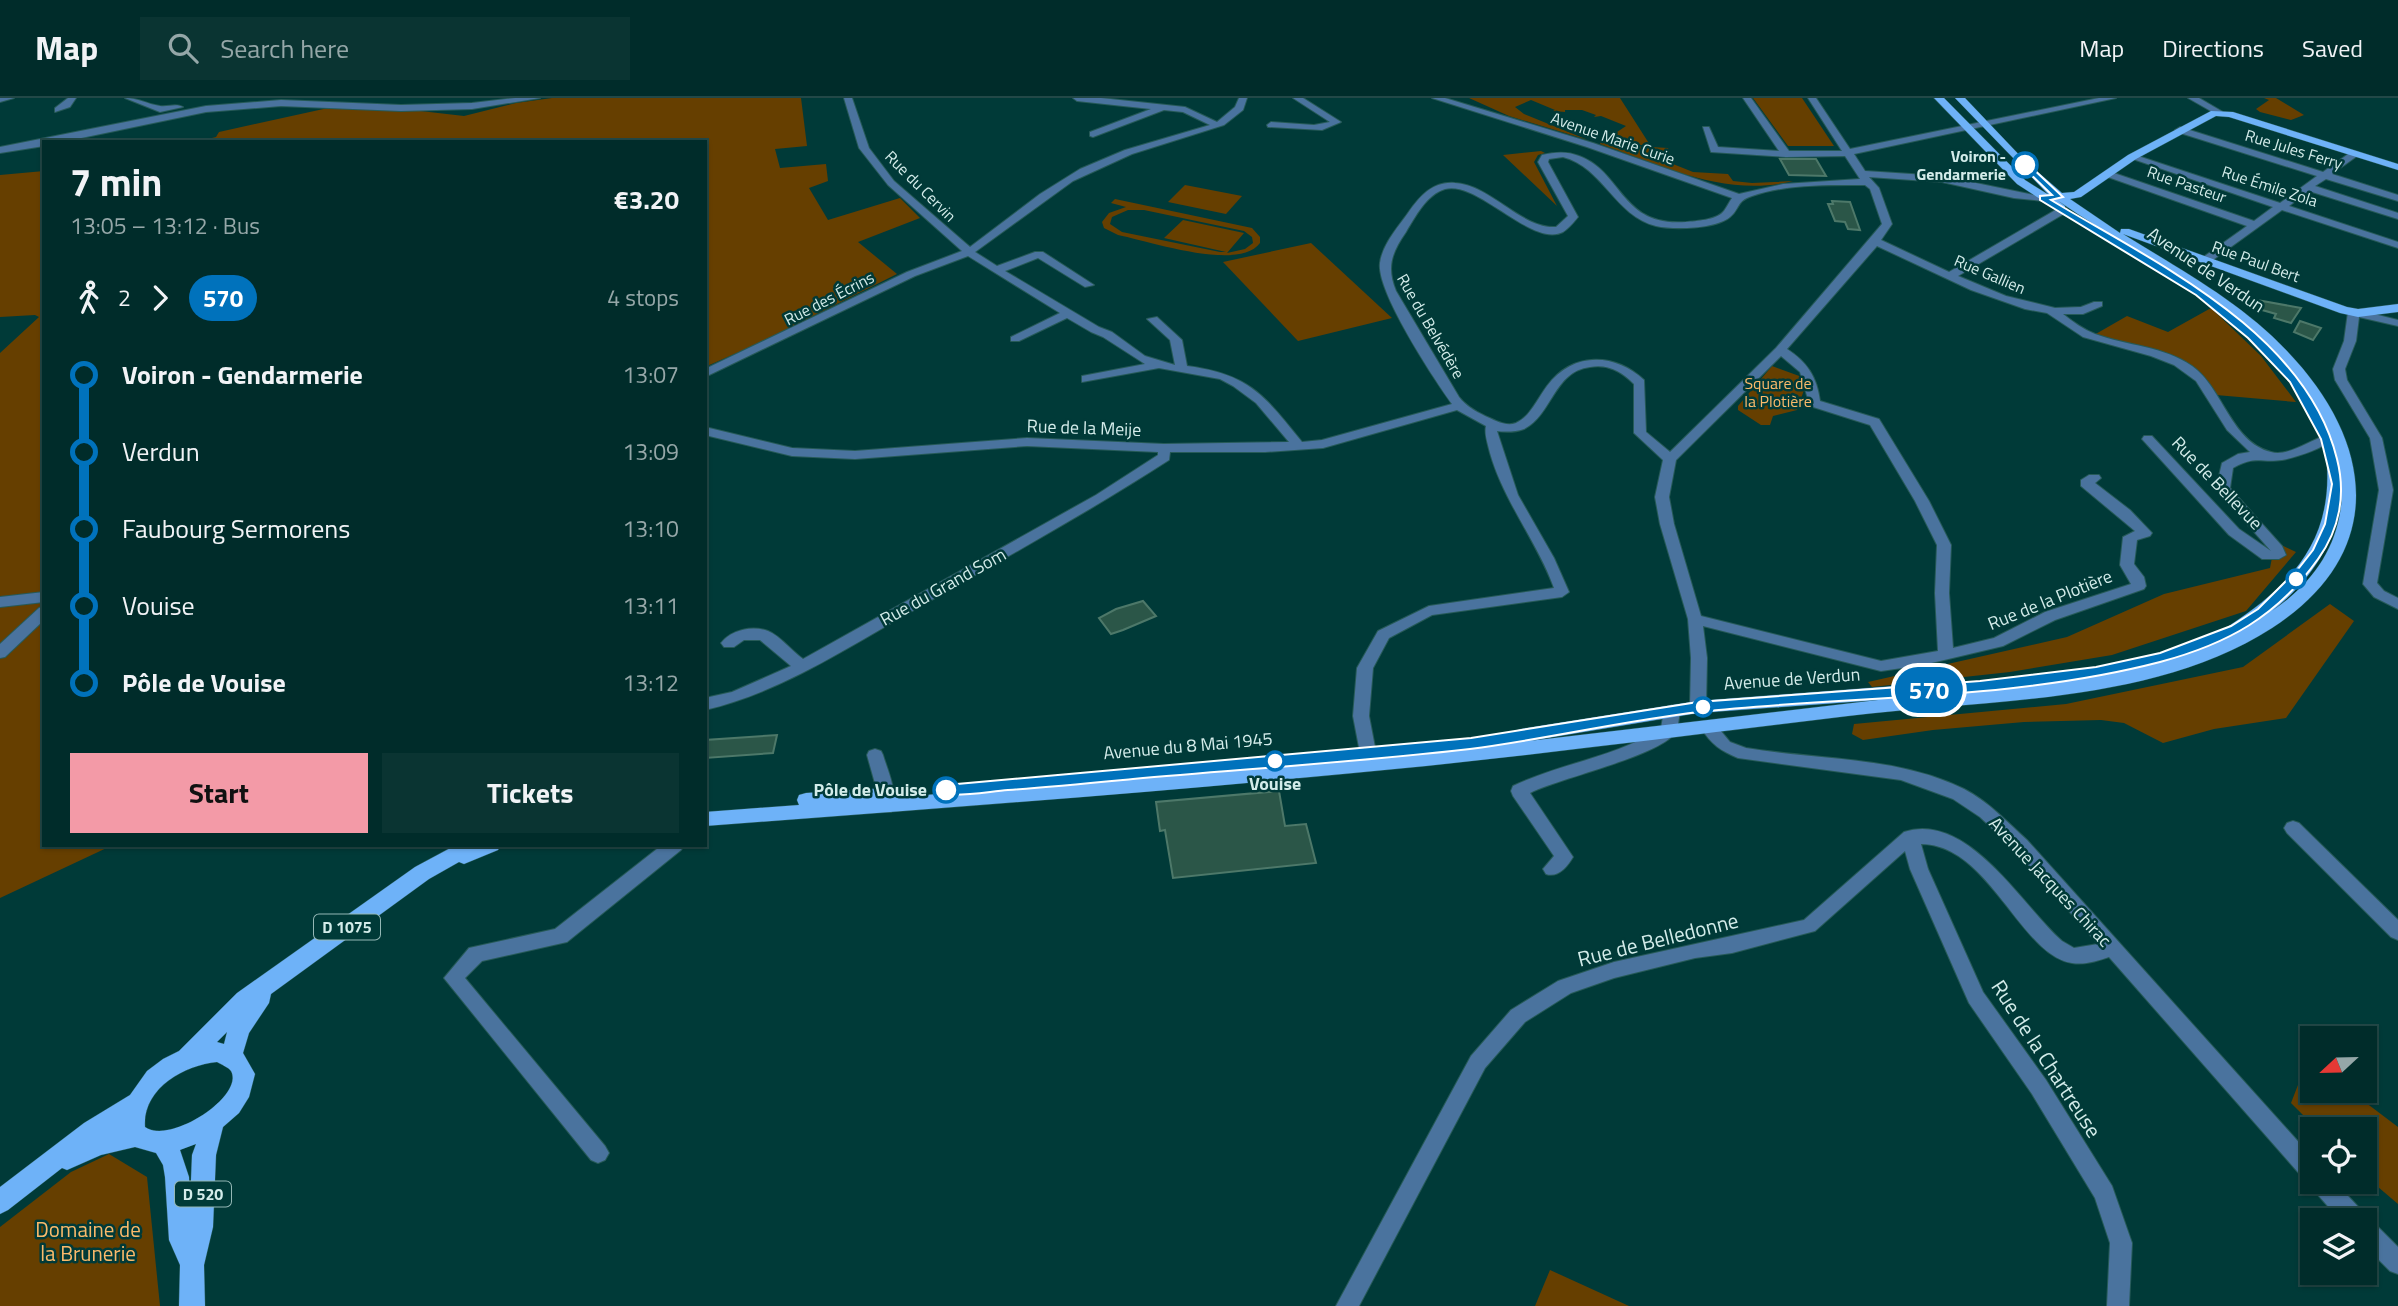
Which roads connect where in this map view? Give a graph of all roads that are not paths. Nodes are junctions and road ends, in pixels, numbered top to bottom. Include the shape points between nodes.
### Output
1 (10, 98) edge
2 (72, 98) edge
3 (129, 98) edge
4 (536, 98) edge
5 (848, 98) edge
6 (1077, 98) edge
7 (1194, 98) edge
8 (1243, 98) edge
9 (1297, 98) edge
10 (1436, 98) edge
11 (1812, 98) edge
12 (1939, 98) edge
13 (1960, 98) edge
14 (2112, 98) edge
15 (2192, 98) edge
16 (0, 99) edge
17 (1748, 100) edge
18 (1167, 107) junction
19 (160, 109) junction
20 (206, 109) junction
21 (58, 110) dead end
22 (1185, 110) junction
23 (2219, 112) junction
24 (1984, 124) junction
25 (1217, 125) junction
26 (1271, 125) dead end
27 (1968, 128) junction
28 (1706, 129) dead end
29 (2180, 130) junction
30 (96, 133) junction
31 (1093, 134) dead end
32 (57, 140) edge
33 (42, 143) edge
34 (0, 150) edge
35 (1848, 152) junction
36 (1786, 154) junction
37 (2354, 154) junction
38 (2133, 157) junction
39 (2398, 167) edge
40 (2108, 174) junction
41 (2325, 175) junction
42 (1865, 178) junction
43 (2308, 187) junction
44 (2077, 195) junction
45 (2059, 197) junction
46 (1740, 198) junction
47 (2043, 198) junction
48 (2398, 198) edge
49 (2281, 206) junction
50 (2063, 210) junction
51 (2080, 211) junction
52 (2398, 216) edge
53 (2255, 225) junction
54 (2101, 229) junction
55 (1875, 241) junction
56 (2398, 245) edge
57 (967, 251) junction
58 (2206, 260) junction
59 (998, 270) junction
60 (1951, 275) junction
61 (1089, 285) dead end
62 (2098, 304) dead end
63 (2398, 308) edge
64 (2052, 312) junction
65 (1069, 313) junction
66 (2356, 313) junction
67 (1153, 318) dead end
68 (2394, 321) edge
69 (1015, 340) dead end
70 (1780, 351) junction
71 (1158, 365) junction
72 (1181, 370) junction
73 (707, 372) edge
74 (1086, 379) dead end
75 (1459, 406) junction
76 (1492, 425) junction
77 (707, 431) edge
78 (2148, 439) dead end
79 (2327, 439) junction
80 (1299, 446) junction
81 (1164, 448) junction
82 (2263, 454) junction
83 (1670, 459) junction
84 (2094, 478) dead end
85 (42, 597) edge
86 (0, 602) edge
87 (2398, 604) edge
88 (42, 613) edge
89 (1695, 619) junction
90 (729, 643) dead end
91 (0, 653) edge
92 (1946, 654) junction
93 (800, 666) junction
94 (707, 704) edge
95 (1698, 707) junction
96 (1672, 711) junction
97 (1709, 729) junction
98 (1669, 731) junction
99 (875, 755) dead end
100 (1369, 758) junction
101 (886, 800) junction
102 (707, 814) edge
103 (2293, 828) dead end
104 (1910, 837) junction
105 (486, 847) edge
106 (672, 847) edge
107 (452, 850) edge
108 (1552, 869) dead end
109 (422, 873) junction
110 (2398, 932) edge
111 (2111, 949) junction
112 (273, 983) junction
113 (231, 1055) junction
114 (187, 1057) junction
115 (135, 1104) junction
116 (213, 1123) junction
117 (137, 1135) junction
118 (162, 1143) junction
119 (598, 1153) dead end
120 (2300, 1160) edge
121 (38, 1172) junction
122 (2331, 1194) edge
123 (0, 1202) edge
124 (2344, 1208) edge
125 (2377, 1242) edge
126 (2398, 1262) edge
127 (192, 1265) junction
128 (192, 1306) edge
129 (1347, 1306) edge
130 (2118, 1306) edge

1 - 16 street
2 - 21 street
3 - 19 street
4 - 20 street via 472,106 281,103
5 - 57 street, Rue du Cervin via 871,158 891,183
6 - 18 street
7 - 22 street
8 - 25 street via 1235,114
9 - 26 street via 1337,122 1317,128
10 - 46 street, Avenue Marie Curie
11 - 35 street
12 - 27 main road, Avenue de Verdun
13 - 24 main road, Avenue de Verdun
14 - 24 street
15 - 23 street
17 - 36 street
18 - 22 street
18 - 31 street
19 - 20 street
19 - 30 street
20 - 30 street
22 - 25 street
23 - 29 main road
23 - 37 main road
24 - 27 street
24 - 45 main road, Avenue de Verdun
25 - 57 street via 1132,150 1066,181
27 - 35 street
27 - 47 main road, Avenue de Verdun
28 - 36 street via 1714,150
29 - 38 main road
29 - 41 street, Rue Jules Ferry
30 - 32 street
33 - 34 street
35 - 36 street
35 - 42 street
37 - 39 main road
37 - 41 street
38 - 40 main road
38 - 49 street, Rue Émile Zola
40 - 44 main road
40 - 53 street, Rue Pasteur
41 - 43 street
41 - 48 street, Rue Jules Ferry
42 - 46 street, Rue du Belvédère
42 - 47 street, Rue du Belvédère via 1942,179
42 - 55 street via 1874,188 1886,224
43 - 49 street
43 - 52 street
44 - 45 main road
44 - 51 main road
45 - 47 main road
45 - 51 main road, Avenue de Verdun
46 - 75 street, Rue du Belvédère via 1727,215 1716,219 1677,225 1656,222 1639,215 1584,160 1566,154 1545,157 1543,162 1573,217 1559,230 1538,228 1462,185 1440,186 1420,200 1385,257 1384,278
47 - 50 main road, Avenue de Verdun
49 - 53 street
49 - 56 street, Rue Émile Zola
50 - 54 main road, Avenue de Verdun
50 - 60 street
51 - 54 main road, Avenue de Verdun
53 - 58 street
54 - 58 main road, Rue Paul Bert via 2123,230
54 - 79 main road, Avenue de Verdun via 2199,293 2252,335 2294,380
54 - 97 main road, Avenue de Verdun via 2242,317 2284,356 2329,416 2345,457 2351,511 2339,550 2318,579 2276,619 2248,636 2134,675
55 - 60 street, Rue Gallien
55 - 70 street
57 - 59 street, Rue du Cervin
57 - 73 street, Rue des Écrins via 902,277
58 - 66 main road, Rue Paul Bert
59 - 61 street via 1039,254
59 - 65 street, Rue du Cervin
60 - 64 street, Rue Gallien via 2004,299
62 - 64 street, Rue Gallien via 2081,312
63 - 66 main road
64 - 82 street via 2090,335 2189,368 2245,443
65 - 69 street
65 - 71 street, Rue du Cervin
66 - 68 street
66 - 87 street via 2339,369 2376,438 2386,490 2370,584
67 - 72 street via 1177,337
70 - 83 street
70 - 92 street via 1807,370 1814,402 1875,422 1898,457 1944,545
71 - 72 street
71 - 74 street
72 - 80 street via 1222,376 1251,390
75 - 76 street
75 - 80 street, Rue de la Meije via 1323,444
76 - 83 street via 1521,427 1567,368 1597,361 1628,371 1640,383 1640,433
76 - 100 street via 1509,489 1562,592 1429,611 1383,635 1365,668 1361,716
77 - 81 street, Rue de la Meije via 792,452 855,455 1027,442
78 - 82 street, Rue de Bellevue via 2234,532 2267,556 2278,555 2223,489 2227,466
79 - 82 street, Rue de Bellevue via 2275,458
79 - 95 main road, Avenue de Verdun via 2337,484 2331,524 2318,551 2263,612 2202,644 2096,672
80 - 81 street, Rue de la Meije
81 - 93 street, Rue du Grand Som via 1164,457 1101,498
83 - 89 street via 1662,497
84 - 92 street, Rue de la Plotière via 2086,483 2145,533 2130,537 2127,565 2139,586 2050,616 1998,642
85 - 86 street
88 - 91 street
89 - 92 street, Rue de la Plotière via 1881,666
89 - 95 street
90 - 93 street via 741,635 764,635
93 - 94 street, Rue du Grand Som via 736,697
95 - 96 main road, Avenue du 8 Mai 1945
95 - 97 main road
96 - 98 street
96 - 100 main road, Avenue du 8 Mai 1945
97 - 98 main road, Avenue du 8 Mai 1945
97 - 111 street, Avenue Jacques Chirac via 1724,746 1744,754 1888,771 1934,783 1958,795 1984,811 2021,845
98 - 100 main road, Avenue du 8 Mai 1945
98 - 108 street via 1634,751 1519,790 1564,858
99 - 101 street
100 - 101 main road, Avenue du 8 Mai 1945
101 - 102 main road, Avenue du 8 Mai 1945
103 - 110 street
104 - 111 street via 1924,835 1985,867 2050,943 2066,954 2081,956
104 - 129 street, Rue de Belledonne via 1809,926 1614,970 1565,987 1518,1016 1478,1062
104 - 130 street, Rue de la Chartreuse via 1919,869 1976,997 2104,1192 2121,1243
105 - 109 main road, D 1075
106 - 119 street via 560,936 476,954 453,978
107 - 109 main road, D 1075
109 - 112 main road, D 1075
111 - 120 street, Avenue Jacques Chirac
112 - 113 main road, D 1075 via 239,1028
112 - 114 main road, D 1075 via 230,1013
113 - 114 main road via 204,1052
113 - 116 main road via 243,1072 242,1084 237,1097
114 - 115 main road via 154,1078
115 - 117 main road via 132,1121
115 - 121 main road
116 - 118 main road via 179,1141
116 - 127 main road, D 520 via 204,1155 201,1227
117 - 118 main road
117 - 121 main road via 98,1145
118 - 127 main road, D 520 via 170,1152 179,1188 180,1238
121 - 123 main road
122 - 124 street
125 - 126 street
127 - 128 main road, D 520

